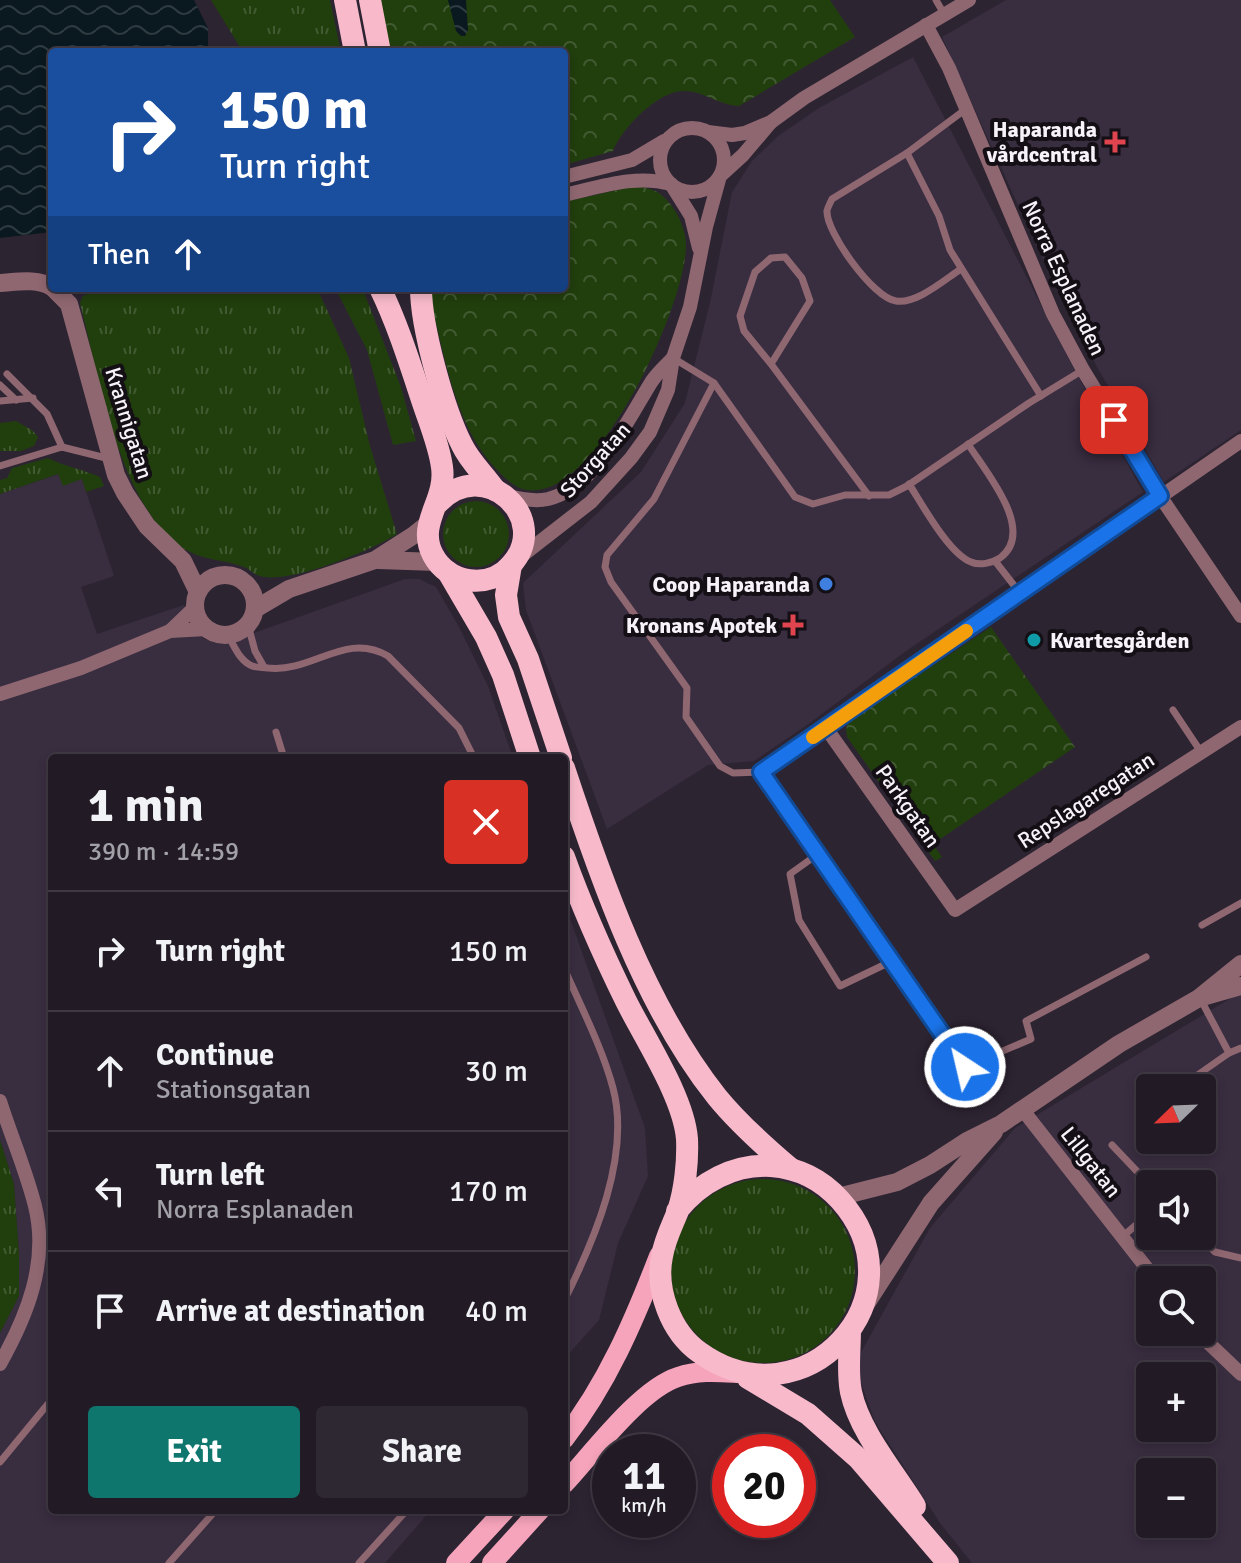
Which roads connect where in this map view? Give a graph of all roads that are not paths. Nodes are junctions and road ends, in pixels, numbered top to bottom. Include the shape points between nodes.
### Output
1 (345, 0) edge
2 (370, 0) edge
3 (936, 0) edge
4 (969, 0) edge
5 (944, 14) junction
6 (926, 25) junction
7 (354, 48) edge
8 (379, 48) edge
9 (966, 109) junction
10 (771, 122) junction
11 (708, 132) junction
12 (668, 139) junction
13 (907, 153) junction
14 (568, 176) edge
15 (720, 176) junction
16 (671, 184) junction
17 (568, 194) edge
18 (700, 252) junction
19 (961, 269) junction
20 (0, 283) edge
21 (48, 284) edge
22 (60, 292) edge
23 (382, 292) edge
24 (421, 292) edge
25 (673, 358) junction
26 (771, 364) junction
27 (1083, 370) junction
28 (7, 374) dead end
29 (714, 383) junction
30 (0, 385) edge
31 (1041, 396) junction
32 (33, 398) junction
33 (16, 400) junction
34 (0, 401) edge
35 (1241, 441) edge
36 (968, 444) junction
37 (62, 447) junction
38 (111, 459) junction
39 (0, 466) edge
40 (909, 484) junction
41 (499, 492) junction
42 (869, 496) junction
43 (1160, 496) junction
44 (434, 513) junction
45 (375, 560) junction
46 (183, 561) junction
47 (995, 561) junction
48 (511, 565) junction
49 (442, 567) junction
50 (219, 576) junction
51 (248, 585) junction
52 (289, 589) junction
53 (1020, 593) junction
54 (196, 600) junction
55 (1241, 616) edge
56 (252, 617) junction
57 (207, 629) junction
58 (170, 631) junction
59 (228, 635) junction
60 (264, 667) junction
61 (0, 694) edge
62 (1173, 710) dead end
63 (1241, 727) edge
64 (826, 728) junction
65 (276, 732) dead end
66 (1201, 752) junction
67 (283, 754) edge
68 (472, 754) edge
69 (529, 754) edge
70 (560, 754) edge
71 (761, 772) junction
72 (568, 779) edge
73 (818, 854) junction
74 (568, 867) edge
75 (1241, 903) edge
76 (955, 910) joint
77 (1202, 925) dead end
78 (1146, 957) dead end
79 (890, 962) junction
80 (1241, 964) edge
81 (568, 978) edge
82 (1241, 986) edge
83 (1199, 998) junction
84 (1241, 1048) edge
85 (1229, 1053) junction
86 (1199, 1074) edge
87 (0, 1101) edge
88 (1022, 1109) junction
89 (1001, 1124) junction
90 (1112, 1145) dead end
91 (792, 1170) junction
92 (1136, 1170) edge
93 (838, 1197) junction
94 (677, 1211) junction
95 (1136, 1225) edge
96 (666, 1237) junction
97 (1122, 1237) junction
98 (1213, 1250) edge
99 (1241, 1258) edge
100 (1145, 1266) edge
101 (568, 1293) edge
102 (856, 1321) junction
103 (1212, 1346) edge
104 (0, 1364) edge
105 (740, 1373) junction
106 (1241, 1374) edge
107 (48, 1404) edge
108 (568, 1433) edge
109 (0, 1462) edge
110 (568, 1480) edge
111 (212, 1514) edge
112 (403, 1514) edge
113 (501, 1514) edge
114 (536, 1514) edge
115 (945, 1558) edge
116 (169, 1563) edge
117 (359, 1563) edge
118 (456, 1563) edge
119 (492, 1563) edge

1 - 7 highway
2 - 8 highway
3 - 5 lane
4 - 5 street
5 - 6 street
6 - 9 street, Norra Esplanaden
6 - 10 street
9 - 13 lane
9 - 27 street, Norra Esplanaden via 1034,273
10 - 11 street via 745,133
10 - 15 street
11 - 12 street via 690,127
11 - 15 street, Storgatan via 724,151
12 - 14 street via 632,160
12 - 16 street, Storgatan via 660,162
13 - 19 lane
13 - 19 lane via 832,199 827,210 830,223 860,276 883,297 898,302 916,297
15 - 16 street via 701,191
15 - 18 street, Storgatan
16 - 17 street via 629,180
16 - 18 street, Storgatan via 691,216
18 - 25 street, Storgatan
19 - 31 lane
20 - 21 street, Krannigatan
22 - 38 street, Krannigatan via 78,330
23 - 44 highway via 437,445 443,477
24 - 41 highway via 433,359 456,432
25 - 29 lane
25 - 41 street, Storgatan via 653,379 612,446 579,481 547,499
25 - 48 street, Storgatan via 664,404 631,458 591,502
26 - 26 lane via 810,301 802,278 785,257 771,258 755,272 740,316 744,331
26 - 42 lane
27 - 31 lane
27 - 43 street, Norra Esplanaden
28 - 32 lane
29 - 42 lane via 795,497 813,504 845,495
29 - 71 lane via 654,499 607,555 605,567 687,688 686,717 720,766 733,773
30 - 33 lane
31 - 36 lane
32 - 33 lane
32 - 37 lane
33 - 34 lane
35 - 43 street
36 - 40 lane
36 - 47 lane via 1015,529 1013,544
37 - 38 lane
37 - 39 lane
38 - 46 street, Krannigatan via 147,526
40 - 42 lane via 889,495
40 - 47 lane via 957,552 971,562
41 - 44 highway via 465,487 449,493
41 - 48 highway via 517,510 523,530
43 - 53 street
43 - 55 street, Norra Esplanaden
44 - 45 street
44 - 49 highway via 429,546
45 - 49 street via 419,559
45 - 52 street
46 - 50 street, Krannigatan
46 - 54 street, Krannigatan
47 - 53 lane
48 - 49 highway via 483,581 466,580
48 - 70 highway via 506,590 509,617
49 - 69 highway via 491,649
50 - 51 street
50 - 54 street via 207,581
51 - 52 street
51 - 56 street via 255,601
52 - 56 street
53 - 64 street
54 - 57 street via 200,623
54 - 58 street
56 - 59 street via 243,630
56 - 60 lane via 255,651
57 - 58 street
57 - 59 street
58 - 61 street
59 - 60 lane via 246,662
60 - 68 lane via 291,667 354,646 374,648 459,728
62 - 66 lane
63 - 66 street, Repslagaregatan
64 - 71 lane
64 - 76 street, Parkgatan
65 - 67 lane
66 - 76 street, Repslagaregatan
71 - 73 lane
72 - 91 highway via 609,894 672,1028 720,1101
73 - 79 lane
73 - 79 lane via 790,874 799,920 840,986
74 - 94 highway via 599,945 680,1111 687,1154
75 - 77 lane
78 - 79 lane via 1026,1021 1031,1039 965,1067
80 - 83 street
81 - 101 lane via 610,1081 617,1116 617,1147 605,1201
82 - 83 street
83 - 85 lane
83 - 88 street
84 - 85 lane
85 - 86 lane
87 - 104 street via 36,1208 38,1270 19,1331
88 - 89 street
88 - 97 street, Lillgatan
89 - 93 street via 907,1178
89 - 102 street via 931,1203
90 - 92 lane
91 - 93 highway
91 - 94 highway via 765,1166 728,1172 696,1191
93 - 102 highway via 866,1245 869,1277
94 - 96 highway
95 - 97 lane
96 - 105 highway via 660,1271 670,1317 695,1350
96 - 108 main road via 617,1356
97 - 100 street, Lillgatan
98 - 99 lane
102 - 105 highway via 837,1346 808,1367 778,1375
102 - 115 highway via 850,1381 855,1407
103 - 106 street
105 - 110 main road via 695,1373 649,1393
105 - 115 highway via 808,1414 859,1459
107 - 109 lane
111 - 116 lane
112 - 117 lane
113 - 118 main road
114 - 119 main road

